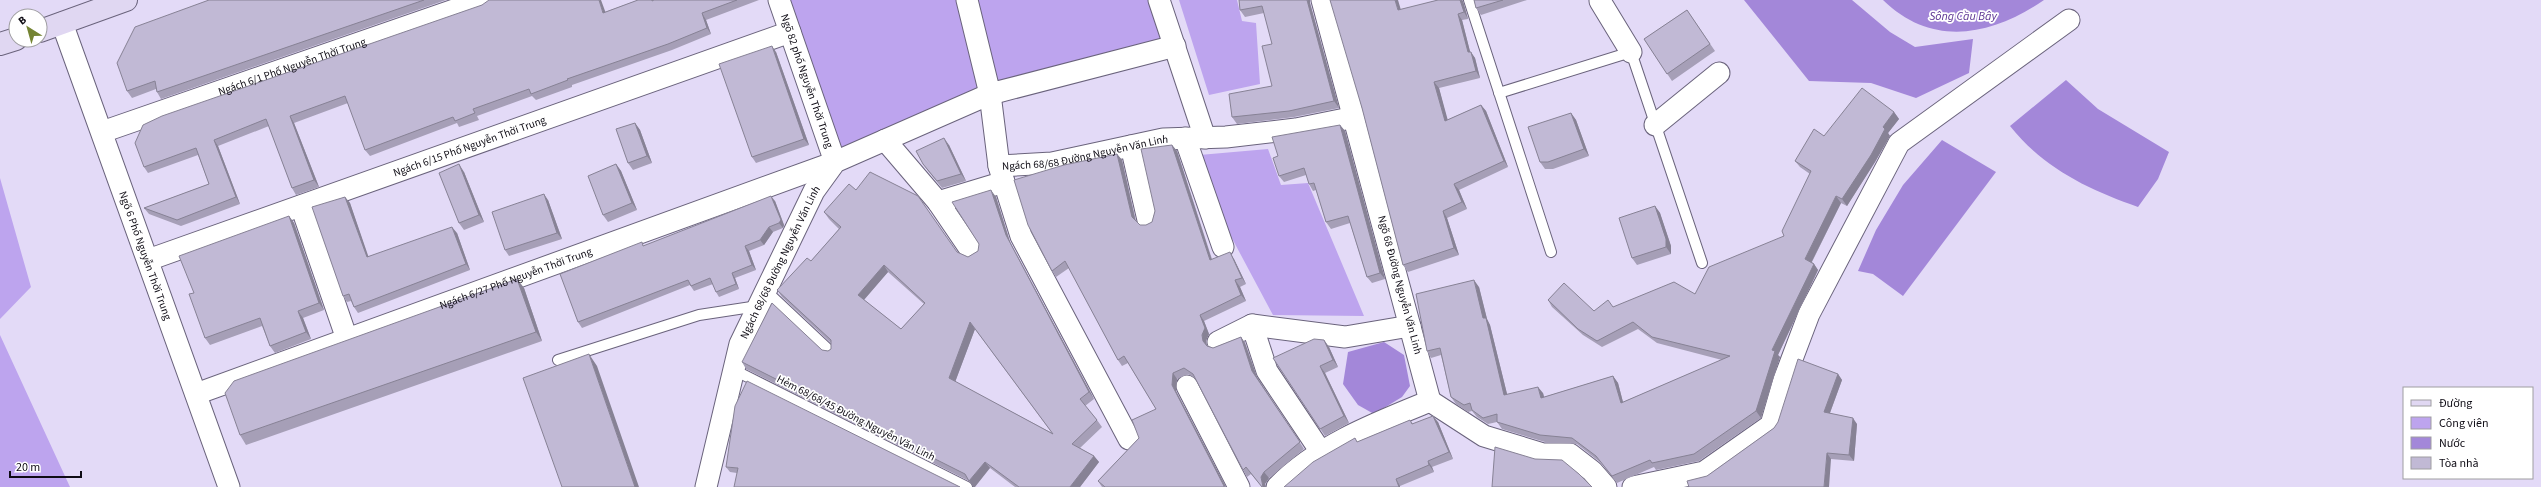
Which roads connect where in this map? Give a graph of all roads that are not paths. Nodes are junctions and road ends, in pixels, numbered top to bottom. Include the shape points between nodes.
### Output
1 (126, 0) edge
2 (483, 0) edge
3 (779, 0) edge
4 (967, 0) edge
5 (1159, 0) edge
6 (1322, 0) edge
7 (1469, 0) edge
8 (1600, 1) dead end
9 (2069, 20) dead end
10 (62, 23) junction
11 (48, 28) edge
12 (790, 32) junction
13 (1176, 46) junction
14 (1631, 52) junction
15 (1719, 73) dead end
16 (1499, 93) junction
17 (990, 94) junction
18 (1355, 117) junction
19 (1655, 125) junction
20 (102, 132) junction
21 (1195, 138) junction
22 (885, 140) junction
23 (1131, 146) junction
24 (835, 162) junction
25 (1002, 174) junction
26 (938, 202) junction
27 (301, 206) junction
28 (1148, 220) dead end
29 (1223, 247) dead end
30 (972, 252) dead end
31 (1551, 252) dead end
32 (148, 260) junction
33 (1702, 262) dead end
34 (762, 299) junction
35 (1252, 325) junction
36 (1410, 326) junction
37 (347, 339) junction
38 (1218, 342) dead end
39 (831, 352) edge
40 (558, 360) dead end
41 (734, 370) junction
42 (1187, 386) dead end
43 (196, 394) junction
44 (1430, 401) junction
45 (1129, 439) dead end
46 (1322, 452) junction
47 (1285, 484) edge
48 (229, 487) edge
49 (706, 487) edge
50 (967, 487) edge
51 (1239, 487) edge
52 (1606, 487) edge
53 (1633, 487) edge

1 - 10 street
2 - 20 street, Ngách 6/1 Phố Nguyễn Thời Trung
3 - 12 street, Ngõ 82 phố Nguyễn Thời Trung
4 - 17 street, Ngách 68/68 Đường Nguyễn Văn Linh
5 - 13 street
6 - 18 street, Ngõ 68 Đường Nguyễn Văn Linh
7 - 16 lane
8 - 14 street
9 - 53 street via 1899,143 1809,314 1784,380 1771,425 1704,472
10 - 11 street
10 - 20 street, Ngõ 6 Phố Nguyễn Thời Trung
12 - 24 street, Ngõ 82 phố Nguyễn Thời Trung
12 - 27 street, Ngách 6/15 Phố Nguyễn Thời Trung
13 - 17 street
13 - 21 street
14 - 16 lane
14 - 19 lane
15 - 19 street
16 - 31 lane
17 - 22 street
17 - 25 street, Ngách 68/68 Đường Nguyễn Văn Linh
18 - 21 street, Ngách 68/68 Đường Nguyễn Văn Linh via 1296,129
18 - 36 street, Ngõ 68 Đường Nguyễn Văn Linh
19 - 33 lane
20 - 32 street, Ngõ 6 Phố Nguyễn Thời Trung
21 - 23 street, Ngách 68/68 Đường Nguyễn Văn Linh via 1163,139
21 - 29 street
22 - 24 street
22 - 26 street
23 - 25 street, Ngách 68/68 Đường Nguyễn Văn Linh
23 - 28 street
24 - 34 street, Ngách 68/68 Đường Nguyễn Văn Linh via 814,192
24 - 37 street, Ngách 6/27 Phố Nguyễn Thời Trung
25 - 26 street
25 - 45 street via 1021,236
26 - 30 street
27 - 32 street, Ngách 6/15 Phố Nguyễn Thời Trung
27 - 37 street
32 - 43 street, Ngõ 6 Phố Nguyễn Thời Trung
34 - 39 lane
34 - 40 lane
34 - 41 street, Ngách 68/68 Đường Nguyễn Văn Linh via 740,344
35 - 36 street via 1345,337
35 - 38 street
35 - 46 street via 1267,371
36 - 44 street, Ngõ 68 Đường Nguyễn Văn Linh
37 - 43 street, Ngách 6/27 Phố Nguyễn Thời Trung
41 - 49 street, Ngách 68/68 Đường Nguyễn Văn Linh
41 - 50 lane, Hẻm 68/68/45 Đường Nguyễn Văn Linh
42 - 51 street
43 - 48 street, Ngõ 6 Phố Nguyễn Thời Trung
44 - 46 street via 1381,421
44 - 52 street via 1484,436 1543,454 1570,454 1592,471
46 - 47 street

